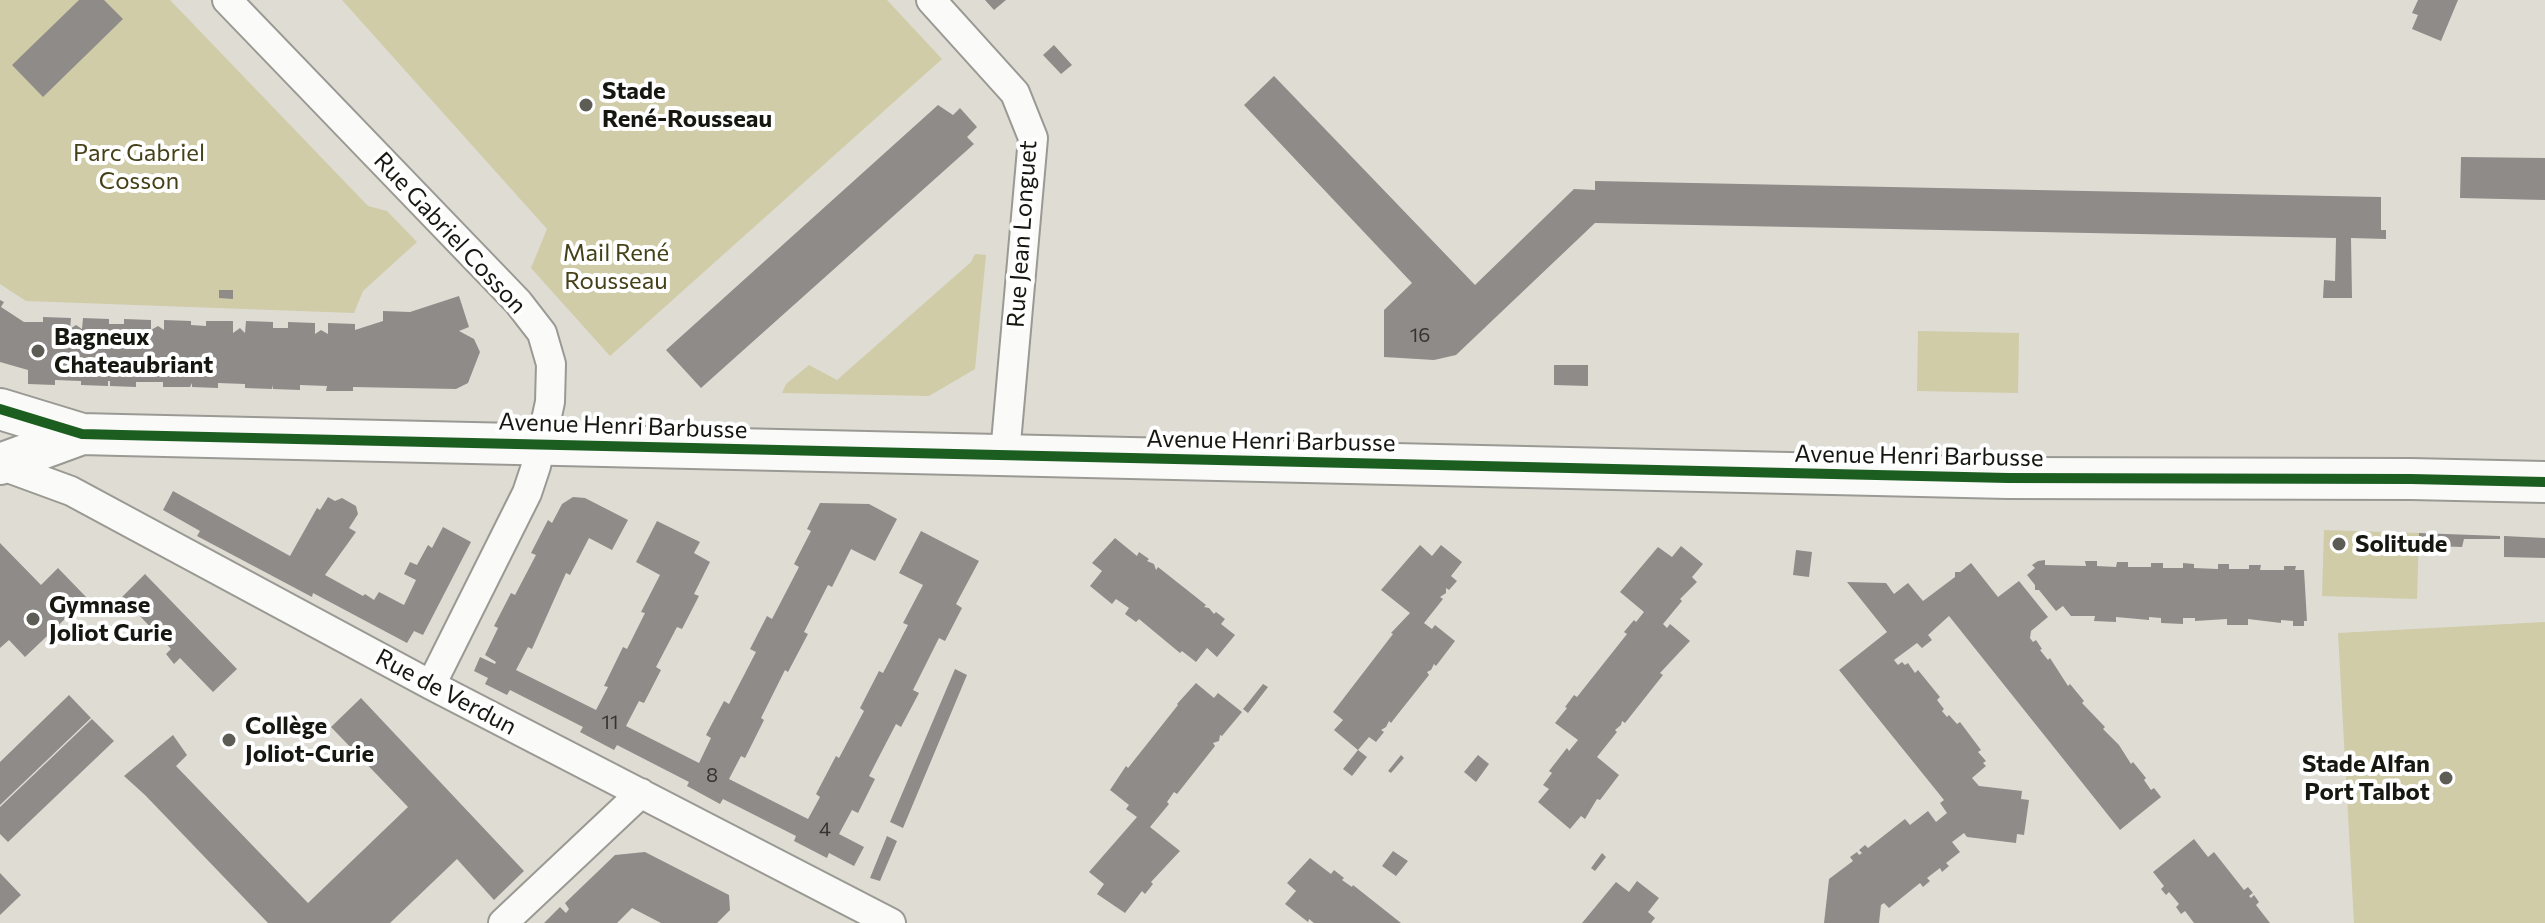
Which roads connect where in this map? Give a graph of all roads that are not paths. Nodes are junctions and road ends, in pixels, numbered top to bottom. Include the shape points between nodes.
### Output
1 (227, 0) edge
2 (931, 0) edge
3 (0, 409) edge
4 (82, 434) junction
5 (542, 443) junction
6 (1005, 454) junction
7 (0, 465) edge
8 (2545, 482) edge
9 (431, 685) junction
10 (641, 793) junction
11 (503, 923) edge
12 (891, 923) edge

1 - 5 street, Rue Gabriel Cosson via 508,291 542,333 551,364
2 - 6 street, Rue Jean Longuet via 1015,93 1033,138
3 - 4 main road, Avenue Henri Barbusse
4 - 5 main road, Avenue Henri Barbusse
4 - 7 main road, Avenue Henri Barbusse
5 - 6 main road, Avenue Henri Barbusse
5 - 9 street, Rue Gabriel Cosson via 527,493
6 - 8 main road, Avenue Henri Barbusse via 2008,478
7 - 9 street, Rue de Verdun via 71,491
9 - 10 street, Rue de Verdun
10 - 11 street
10 - 12 street, Rue de Verdun

